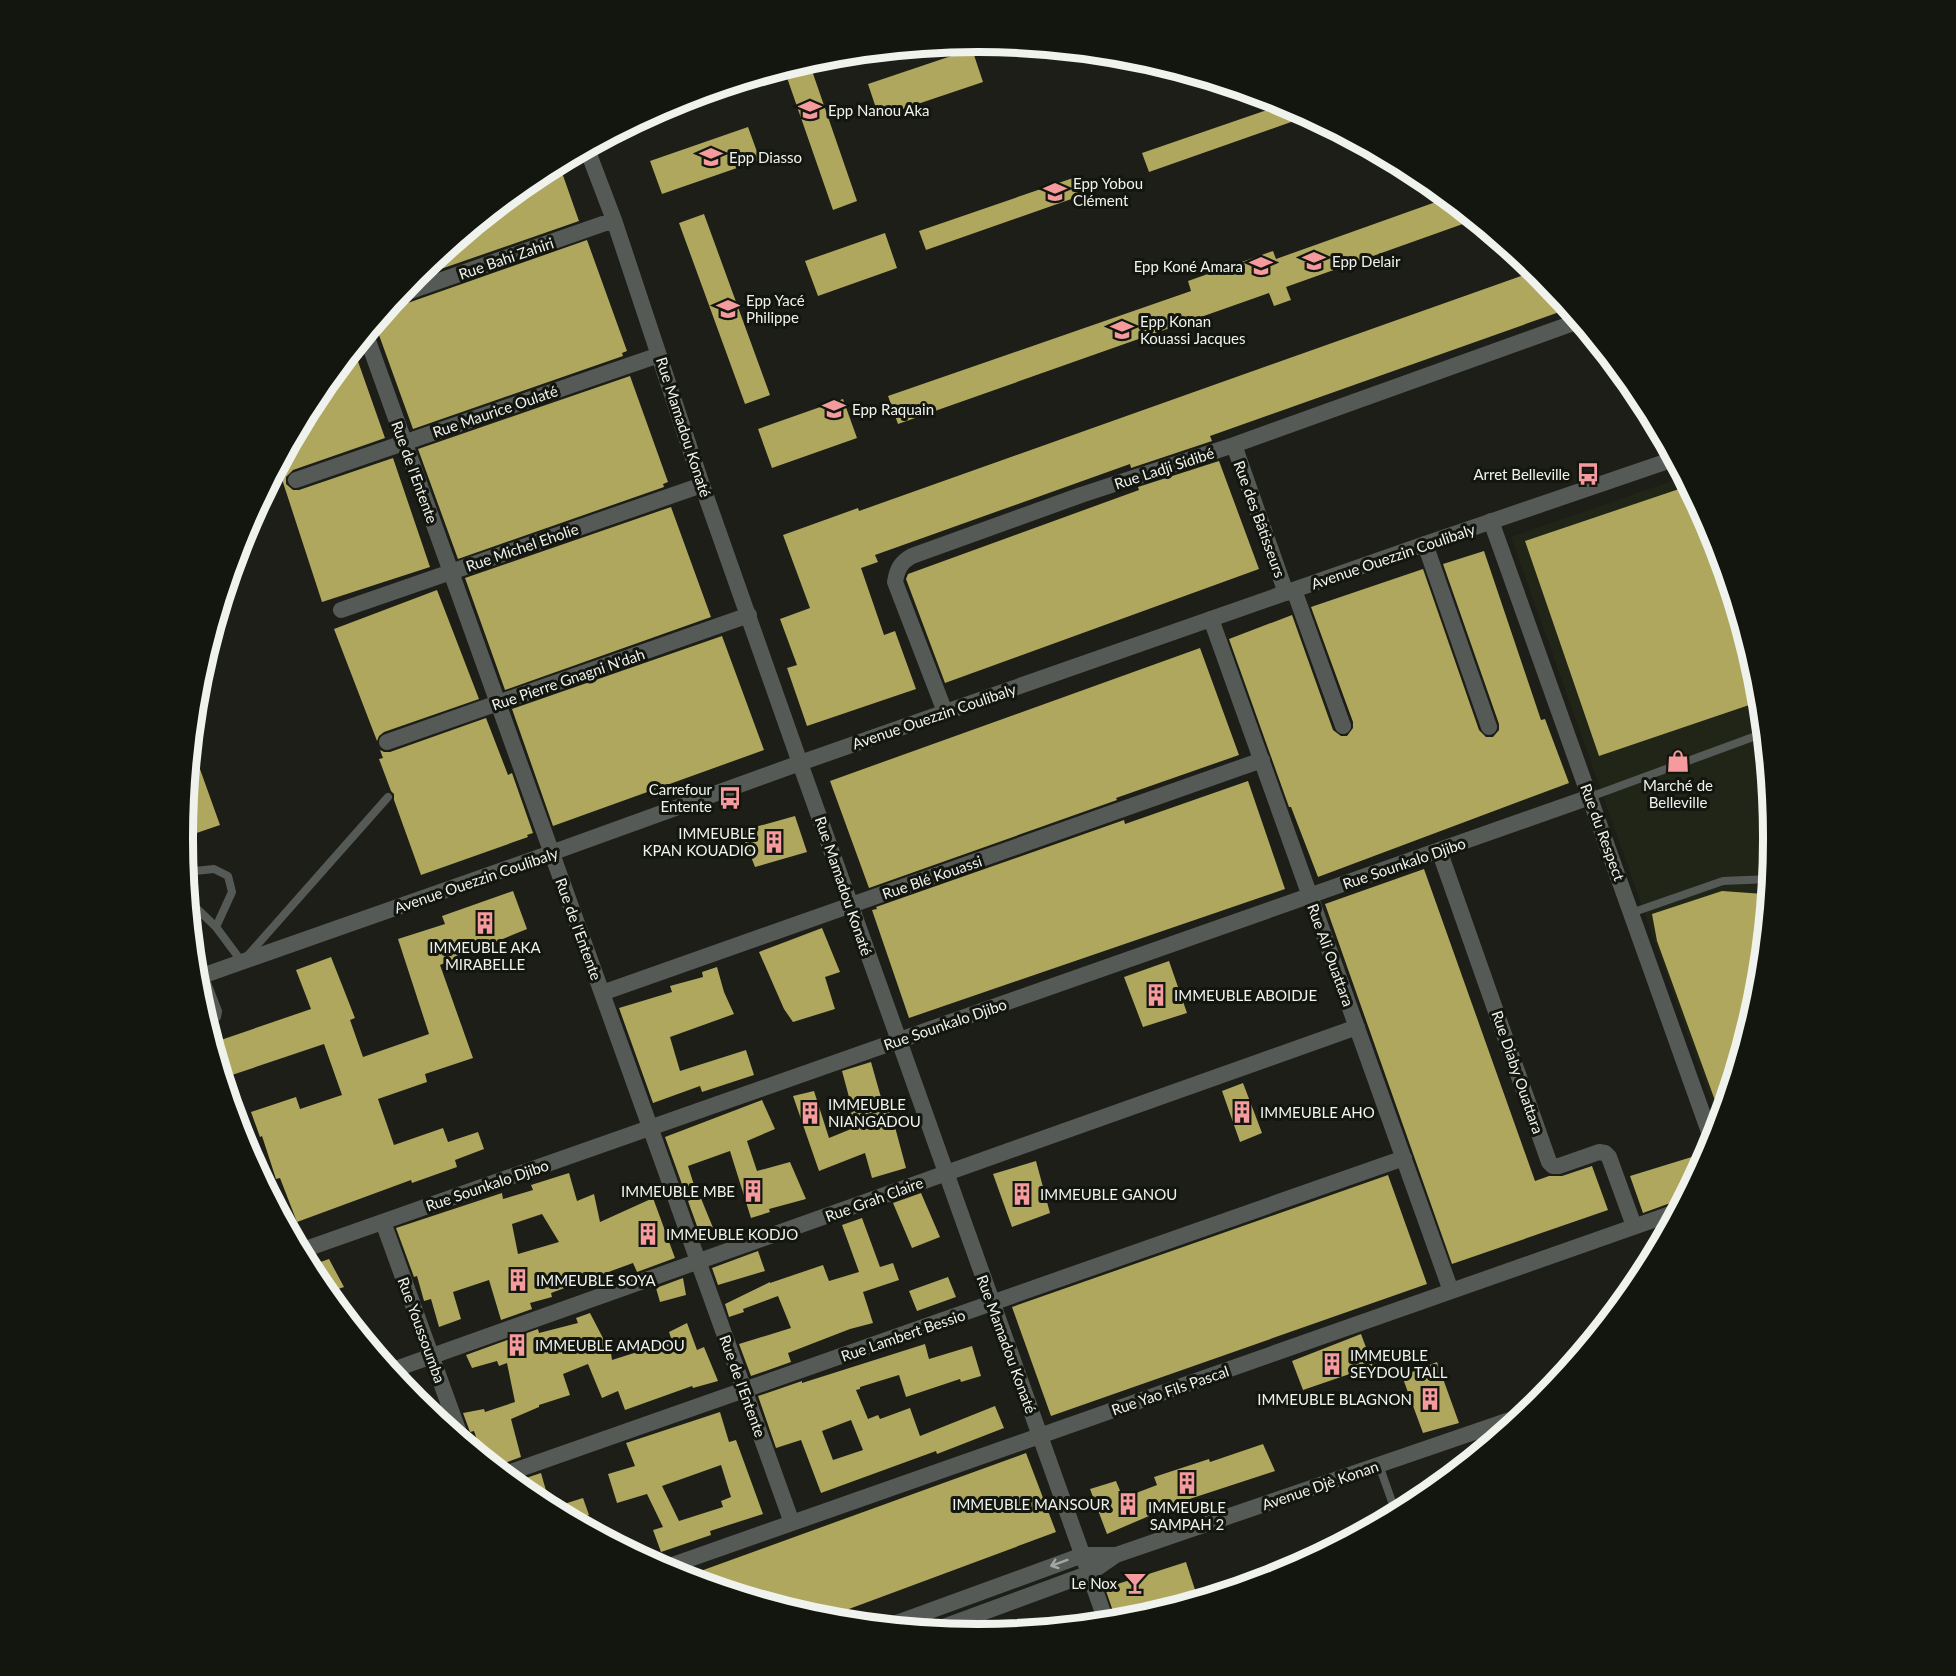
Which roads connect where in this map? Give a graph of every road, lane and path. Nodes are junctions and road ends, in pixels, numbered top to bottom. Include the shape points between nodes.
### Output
1 (590, 156) edge
2 (614, 220) junction
3 (418, 288) edge
4 (1572, 323) edge
5 (369, 343) edge
6 (659, 355) junction
7 (404, 442) junction
8 (1234, 445) junction
9 (1667, 462) edge
10 (296, 480) dead end
11 (702, 485) junction
12 (1491, 521) junction
13 (1425, 544) junction
14 (451, 572) junction
15 (1290, 592) junction
16 (341, 610) dead end
17 (749, 615) junction
18 (1211, 619) junction
19 (498, 704) junction
20 (945, 712) junction
21 (1343, 726) dead end
22 (1489, 727) dead end
23 (1757, 736) edge
24 (387, 742) dead end
25 (1262, 760) junction
26 (800, 763) junction
27 (388, 797) dead end
28 (1590, 797) junction
29 (1439, 850) junction
30 (551, 853) junction
31 (193, 871) edge
32 (1762, 879) edge
33 (1310, 896) junction
34 (851, 905) junction
35 (196, 908) edge
36 (1631, 913) junction
37 (216, 927) junction
38 (242, 962) junction
39 (205, 974) edge
40 (208, 992) edge
41 (602, 993) junction
42 (214, 1019) edge
43 (1357, 1028) junction
44 (899, 1040) junction
45 (650, 1128) junction
46 (1708, 1129) edge
47 (1404, 1158) junction
48 (946, 1174) junction
49 (1666, 1216) edge
50 (383, 1222) junction
51 (1634, 1226) junction
52 (309, 1248) edge
53 (698, 1262) junction
54 (1451, 1291) junction
55 (993, 1303) junction
56 (431, 1356) junction
57 (399, 1368) edge
58 (744, 1390) junction
59 (456, 1426) edge
60 (1040, 1436) junction
61 (1487, 1436) edge
62 (1379, 1465) junction
63 (514, 1471) edge
64 (1393, 1504) edge
65 (792, 1523) junction
66 (1083, 1555) junction
67 (1116, 1556) junction
68 (676, 1564) edge
69 (1090, 1573) junction
70 (1103, 1613) edge
71 (905, 1620) edge
72 (953, 1623) edge

1 - 2 street, Rue Mamadou Konaté
2 - 3 street, Rue Bahi Zahiri
2 - 6 street, Rue Mamadou Konaté
4 - 8 street, Rue Ladji Sidibé
5 - 7 street, Rue de l'Entente
6 - 7 street, Rue Maurice Oulaté
6 - 11 street, Rue Mamadou Konaté
7 - 10 street, Rue Maurice Oulaté
7 - 14 street, Rue de l'Entente
8 - 15 street, Rue des Bâtisseurs
8 - 20 street, Rue Ladji Sidibé via 1081,495 903,561 895,582
9 - 12 street, Avenue Ouezzin Coulibaly
11 - 14 street, Rue Michel Eholie
11 - 17 street, Rue Mamadou Konaté
12 - 13 street, Avenue Ouezzin Coulibaly
12 - 28 street, Rue du Respect
13 - 15 street, Avenue Ouezzin Coulibaly
13 - 22 street
14 - 16 street, Rue Michel Eholie
14 - 19 street, Rue de l'Entente
15 - 18 street, Avenue Ouezzin Coulibaly
15 - 21 street, Rue des Bâtisseurs
17 - 19 street, Rue Pierre Gnagni N'dah
17 - 26 street, Rue Mamadou Konaté
18 - 20 street, Avenue Ouezzin Coulibaly
18 - 25 street, Rue Ali Ouattara
19 - 24 street, Rue Pierre Gnagni N'dah
19 - 30 street, Rue de l'Entente
20 - 26 street, Avenue Ouezzin Coulibaly
23 - 28 lane
25 - 33 street, Rue Ali Ouattara
25 - 34 street, Rue Blé Kouassi
26 - 30 street, Avenue Ouezzin Coulibaly
26 - 34 street, Rue Mamadou Konaté
27 - 38 lane
28 - 29 street, Rue Sounkalo Djibo
28 - 36 street, Rue du Respect
29 - 33 street, Rue Sounkalo Djibo
29 - 51 street, Rue Diaby Ouattara via 1550,1162 1559,1166 1605,1152
30 - 38 street, Avenue Ouezzin Coulibaly
30 - 41 street, Rue de l'Entente
31 - 37 lane via 214,869 228,876 232,892
32 - 36 lane via 1723,881
33 - 43 street, Rue Ali Ouattara
33 - 44 street, Rue Sounkalo Djibo
34 - 41 street, Rue Blé Kouassi
34 - 44 street, Rue Mamadou Konaté
35 - 37 lane
36 - 46 street, Rue du Respect
37 - 38 lane
38 - 39 street, Avenue Ouezzin Coulibaly
40 - 42 lane via 218,1011
41 - 45 street, Rue de l'Entente
43 - 47 street, Rue Ali Ouattara
43 - 48 street, Rue Grah Claire
44 - 45 street, Rue Sounkalo Djibo
44 - 48 street, Rue Mamadou Konaté
45 - 50 street, Rue Sounkalo Djibo
45 - 53 street, Rue de l'Entente
47 - 54 street, Rue Ali Ouattara
47 - 55 street, Rue Lambert Bessio
48 - 53 street, Rue Grah Claire
48 - 55 street, Rue Mamadou Konaté
49 - 51 street, Rue Yao Fils Pascal
50 - 52 street, Rue Sounkalo Djibo
50 - 56 street, Rue Youssoumba
51 - 54 street, Rue Yao Fils Pascal
53 - 56 street, Rue Grah Claire
53 - 58 street, Rue de l'Entente
54 - 60 street, Rue Yao Fils Pascal
55 - 58 street, Rue Lambert Bessio
55 - 60 street, Rue Mamadou Konaté
56 - 57 street, Rue Grah Claire
56 - 59 street, Rue Youssoumba
58 - 63 street, Rue Lambert Bessio
58 - 65 street, Rue de l'Entente
60 - 65 street, Rue Yao Fils Pascal
60 - 66 street, Rue Mamadou Konaté
61 - 62 street, Avenue Djè Konan
62 - 64 lane
62 - 67 street, Avenue Djè Konan
65 - 68 street, Rue Yao Fils Pascal
66 - 67 street, Avenue Djè Konan
66 - 69 street, Rue Mamadou Konaté
66 -> 71 street, Avenue Djè Konan
67 - 69 street, Avenue Djè Konan
69 - 70 street, Rue Mamadou Konaté
69 - 72 street, Avenue Djè Konan

